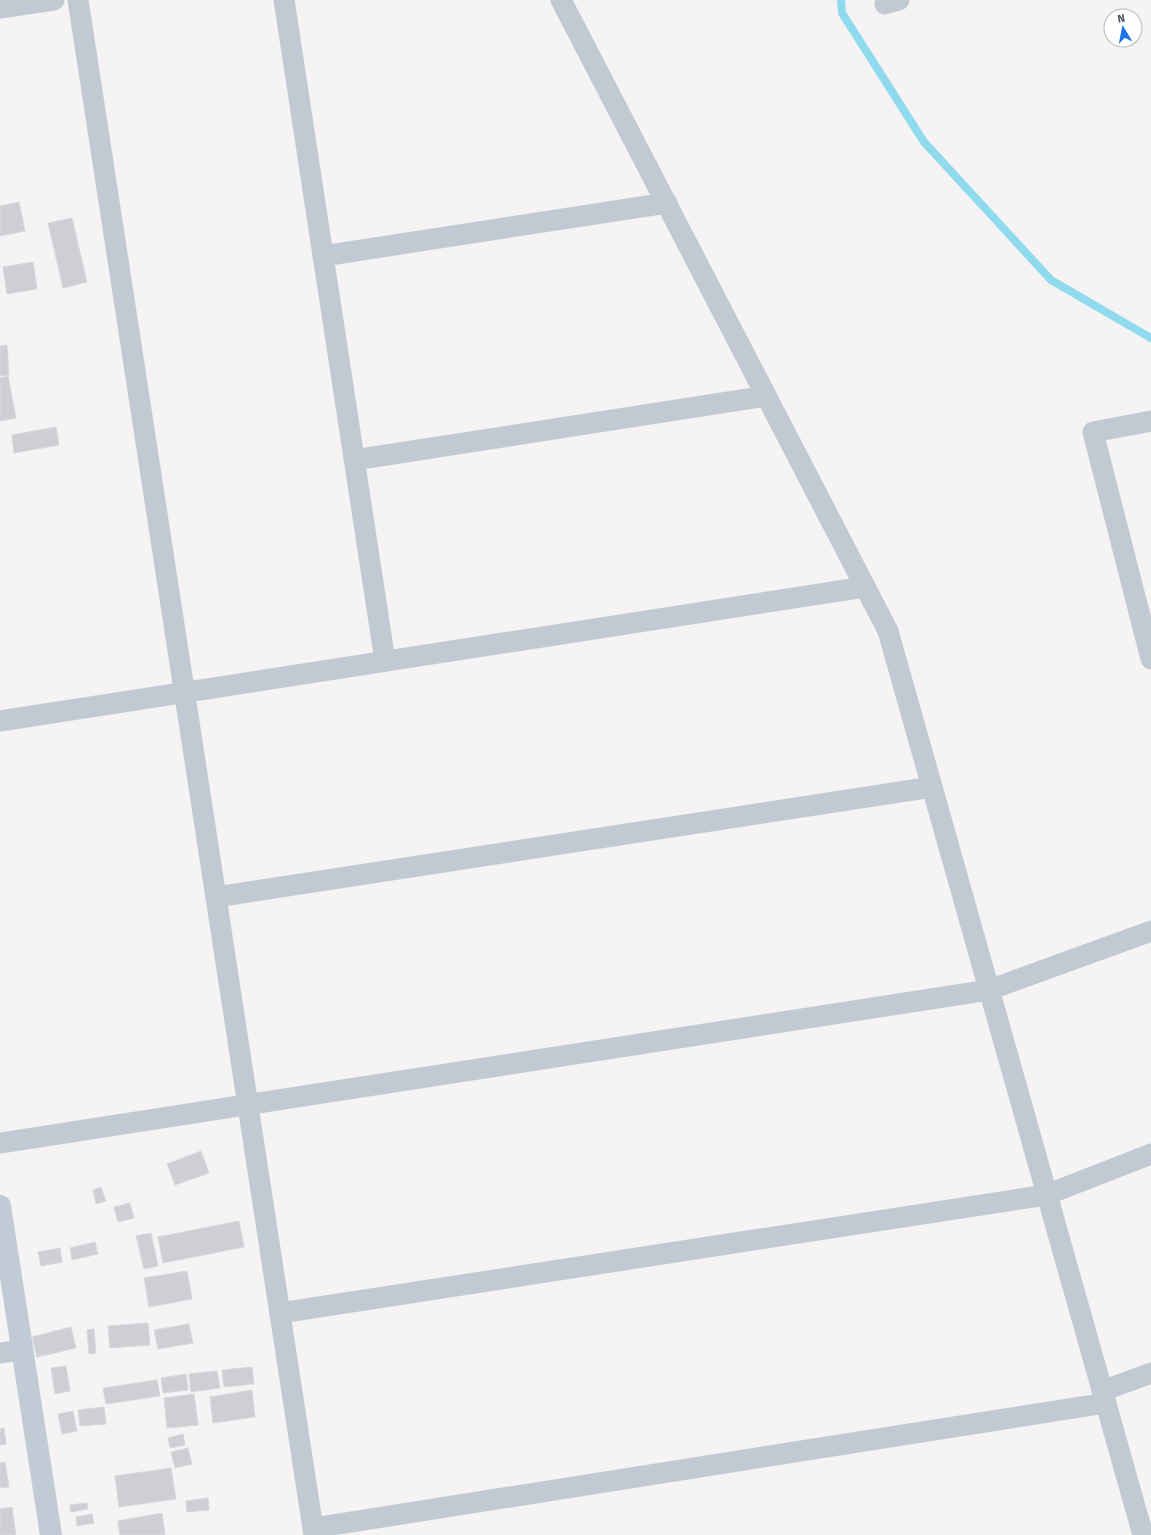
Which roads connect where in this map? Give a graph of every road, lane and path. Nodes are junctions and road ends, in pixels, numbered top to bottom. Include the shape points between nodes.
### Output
1 (54, 0) edge
2 (78, 0) edge
3 (284, 0) edge
4 (561, 0) edge
5 (0, 8) edge
6 (667, 203) junction
7 (323, 256) junction
8 (766, 396) junction
9 (1151, 421) edge
10 (354, 460) junction
11 (865, 587) junction
12 (1151, 659) edge
13 (385, 662) junction
14 (184, 693) junction
15 (0, 721) edge
16 (932, 787) junction
17 (216, 897) junction
18 (1151, 930) edge
19 (989, 990) junction
20 (248, 1104) junction
21 (0, 1143) edge
22 (1151, 1154) edge
23 (1046, 1195) junction
24 (0, 1206) edge
25 (280, 1314) junction
26 (22, 1350) junction
27 (0, 1353) edge
28 (1151, 1373) edge
29 (1104, 1397) junction
30 (313, 1532) edge
31 (51, 1535) edge
32 (1143, 1535) edge

1 - 5 street
2 - 14 street
3 - 7 street
4 - 6 street
6 - 7 street
6 - 8 street
7 - 10 street
8 - 10 street
8 - 11 street
9 - 12 street via 1093,432
10 - 13 street
11 - 13 street
11 - 16 street via 888,631
13 - 14 street
14 - 15 street
14 - 17 street
16 - 17 street
16 - 19 street
17 - 20 street
18 - 19 street
19 - 20 street
19 - 23 street
20 - 21 street
20 - 25 street
22 - 23 street
23 - 25 street
23 - 29 street
24 - 26 street
25 - 30 street
26 - 27 street
26 - 31 street
28 - 29 street
29 - 30 street
29 - 32 street

